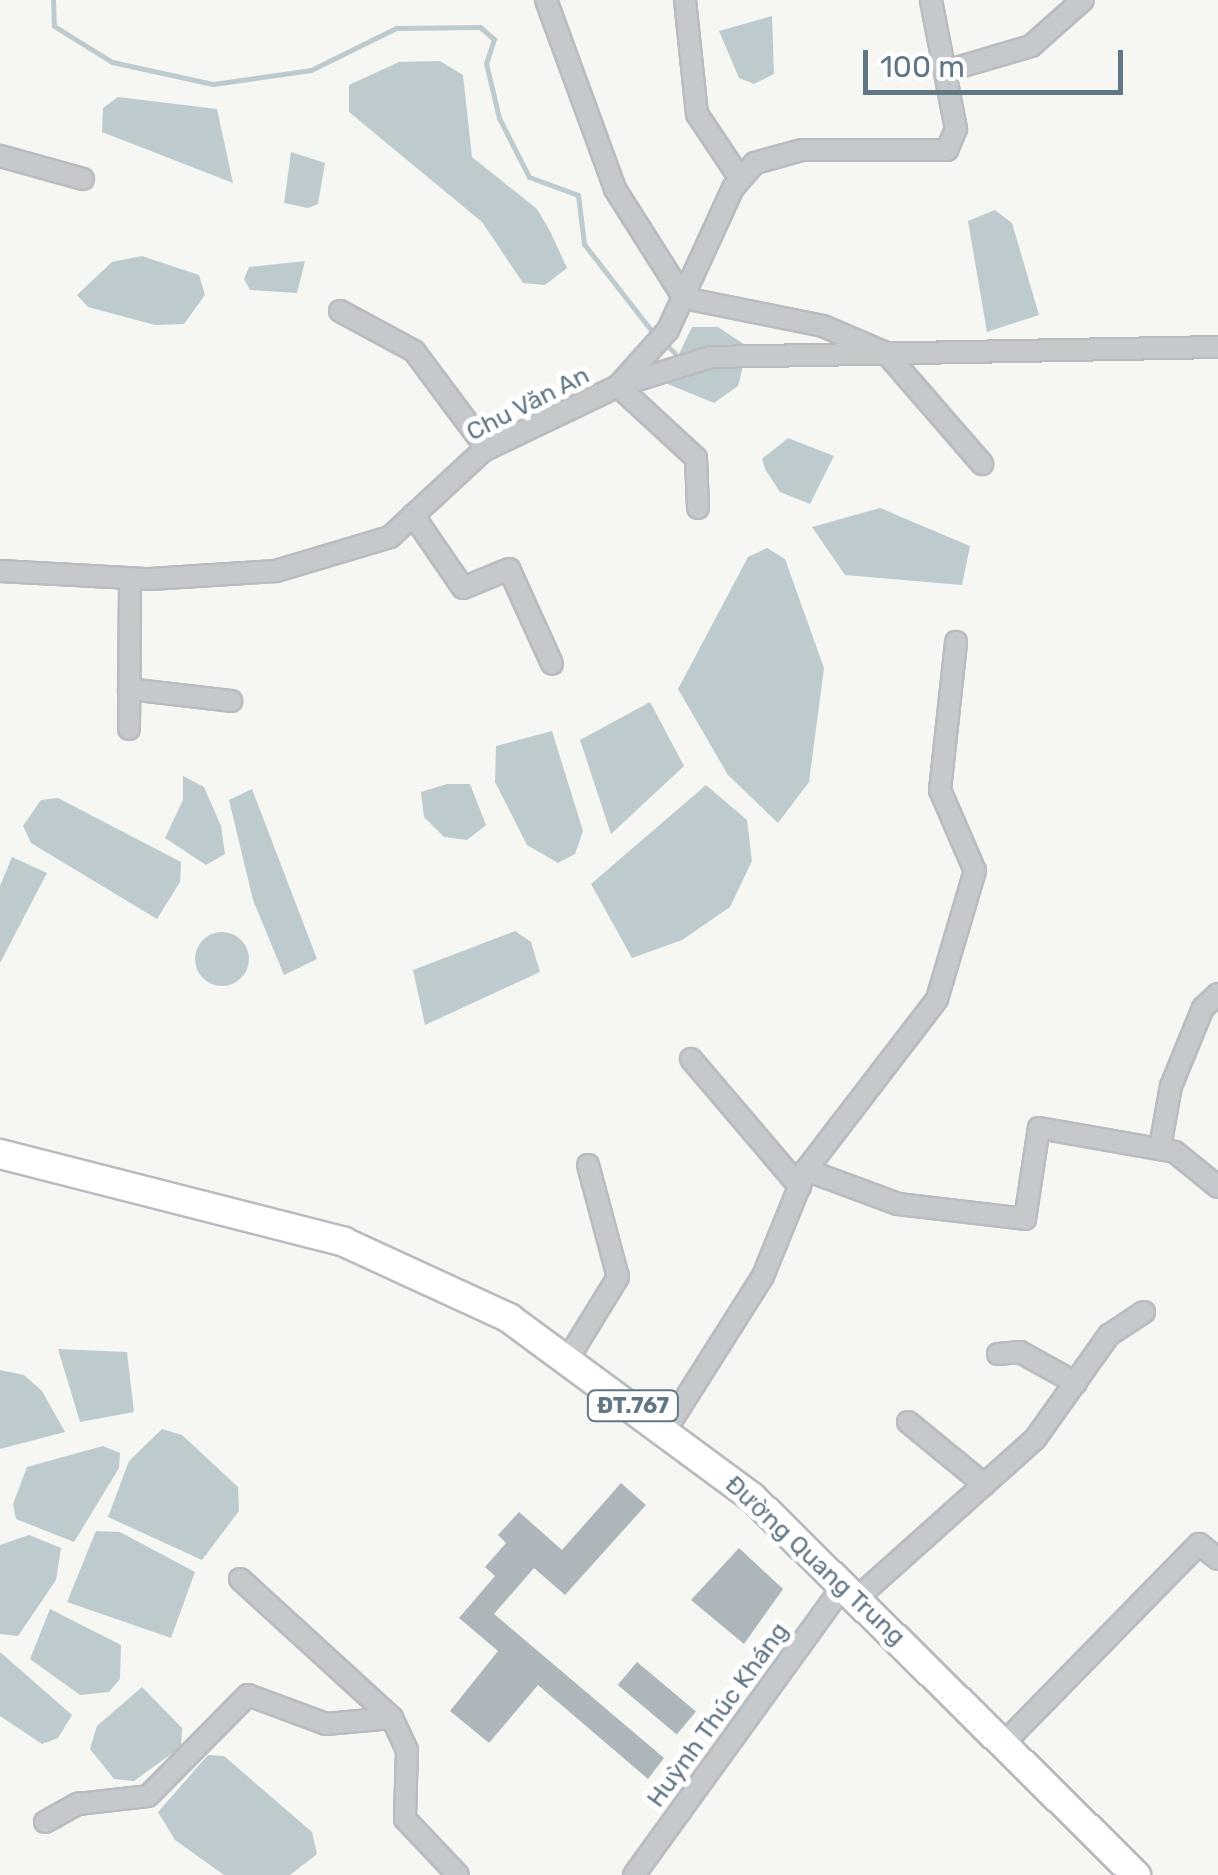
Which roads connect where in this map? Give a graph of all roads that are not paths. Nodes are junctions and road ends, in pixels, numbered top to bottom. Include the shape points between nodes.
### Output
1 (546, 0) edge
2 (685, 0) edge
3 (931, 0) edge
4 (1082, 0) edge
5 (946, 71) junction
6 (0, 156) edge
7 (739, 177) junction
8 (83, 179) dead end
9 (684, 298) junction
10 (340, 310) dead end
11 (1218, 347) edge
12 (886, 353) junction
13 (618, 386) junction
14 (487, 449) junction
15 (982, 464) dead end
16 (698, 508) dead end
17 (413, 515) junction
18 (0, 571) edge
19 (130, 578) junction
20 (956, 642) dead end
21 (552, 664) dead end
22 (129, 689) junction
23 (231, 701) dead end
24 (129, 729) dead end
25 (1218, 994) edge
26 (691, 1058) dead end
27 (1160, 1147) junction
28 (0, 1154) edge
29 (588, 1164) dead end
30 (803, 1178) junction
31 (1218, 1187) edge
32 (1144, 1312) dead end
33 (998, 1354) dead end
34 (569, 1358) junction
35 (1076, 1383) junction
36 (908, 1422) dead end
37 (665, 1430) junction
38 (985, 1486) junction
39 (1218, 1559) edge
40 (240, 1579) dead end
41 (849, 1592) junction
42 (392, 1718) junction
43 (1006, 1740) junction
44 (45, 1822) dead end
45 (642, 1872) edge
46 (457, 1875) edge
47 (1136, 1875) edge

1 - 9 street via 615,190
2 - 7 street via 697,114
3 - 5 street
4 - 5 street via 1032,46
5 - 7 street via 956,129 947,150 790,152
6 - 8 street
7 - 9 street, Chu Văn An
9 - 12 street via 822,326
9 - 13 street, Chu Văn An via 663,338
10 - 14 street via 414,351
11 - 12 street
12 - 13 street via 712,356
12 - 15 street
13 - 14 street, Chu Văn An
13 - 16 street via 696,458
14 - 17 street, Chu Văn An
17 - 19 street, Chu Văn An via 390,537 346,556 276,570
17 - 21 street via 459,585 510,569
18 - 19 street, Chu Văn An
19 - 22 street
20 - 30 street via 940,790 974,879 937,999
22 - 23 street
22 - 24 street
25 - 27 street via 1203,1008 1171,1086
26 - 30 street
27 - 30 street via 1039,1128 1025,1219 898,1204
27 - 31 street
28 - 34 main road, Đường Quang Trung / ĐT.767 via 374,1252 510,1318
29 - 34 street via 618,1277
30 - 37 street via 763,1276
32 - 35 street, Huỳnh Thúc Kháng via 1109,1335
33 - 35 street via 1020,1352
34 - 37 main road, Đường Quang Trung / ĐT.767
35 - 38 street, Huỳnh Thúc Kháng via 1035,1438
36 - 38 street
37 - 41 main road, Đường Quang Trung / ĐT.767 via 752,1497
38 - 41 street, Huỳnh Thúc Kháng
39 - 43 street via 1199,1544
40 - 42 street
41 - 43 main road, Đường Quang Trung / ĐT.767
41 - 45 street, Huỳnh Thúc Kháng
42 - 44 street via 326,1724 248,1695 148,1796 78,1804
42 - 46 street via 407,1750 404,1818
43 - 47 main road, Đường Quang Trung / ĐT.767

